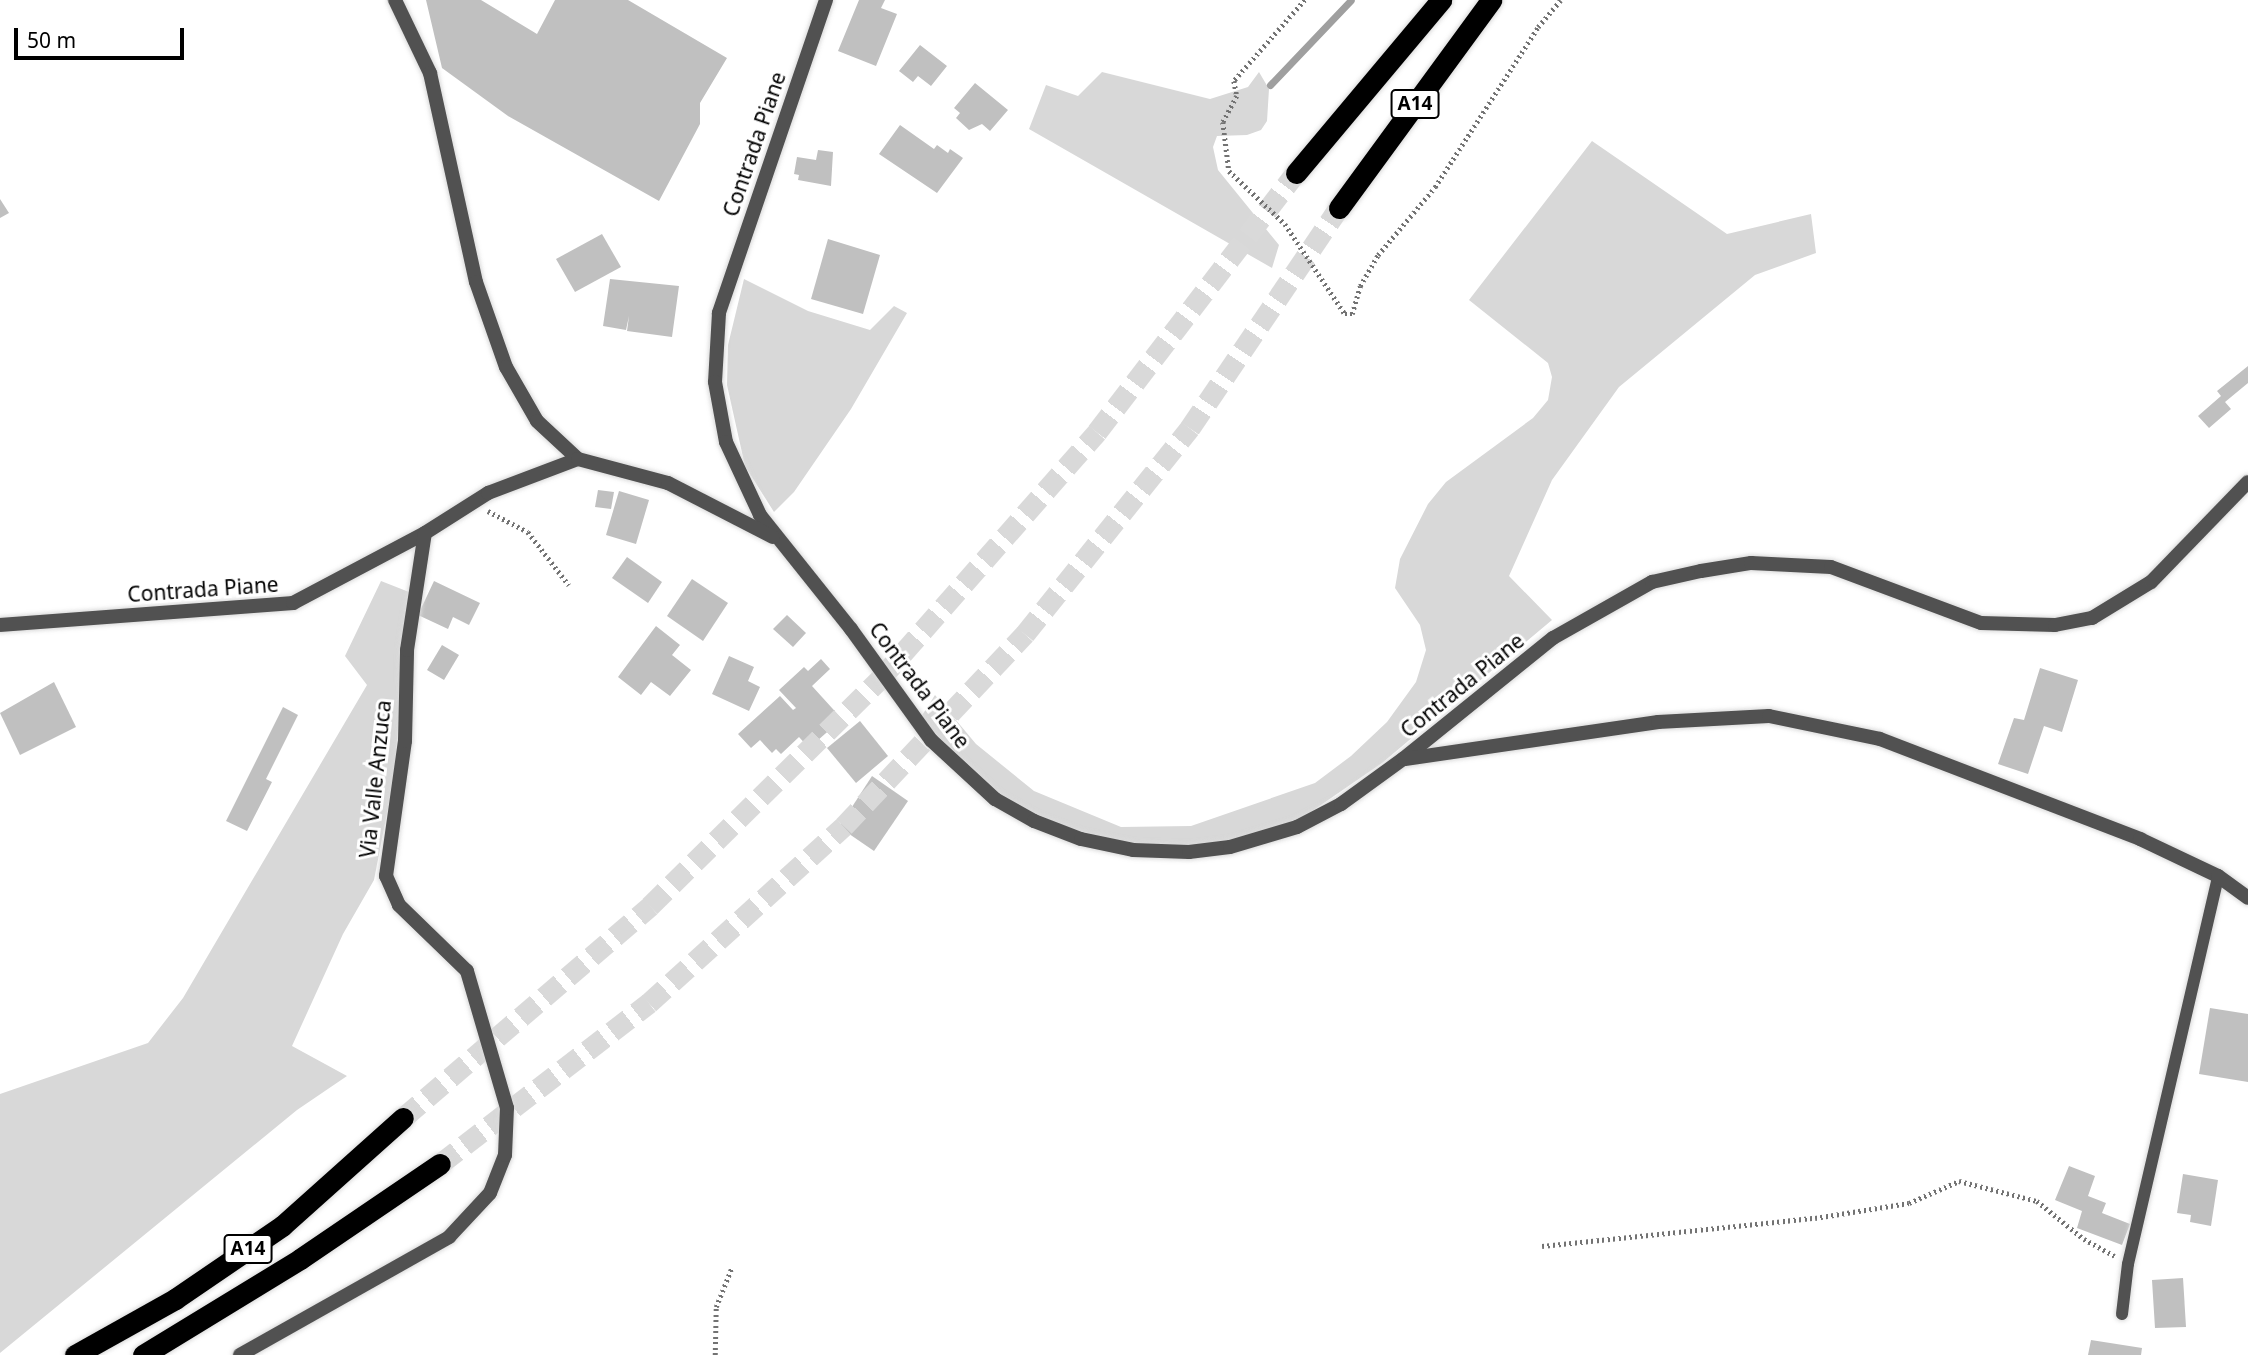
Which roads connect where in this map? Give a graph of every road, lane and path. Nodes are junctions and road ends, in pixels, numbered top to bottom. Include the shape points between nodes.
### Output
1 (395, 0) edge
2 (826, 0) edge
3 (1441, 0) edge
4 (1491, 0) edge
5 (1296, 173) tunnel mouth
6 (1339, 208) tunnel mouth
7 (578, 459) junction
8 (2248, 482) edge
9 (479, 499) junction
10 (425, 533) junction
11 (777, 539) junction
12 (569, 585) dead end
13 (0, 625) edge
14 (1404, 759) junction
15 (2218, 876) junction
16 (2248, 898) edge
17 (403, 1118) tunnel mouth
18 (440, 1164) tunnel mouth
19 (1542, 1246) dead end
20 (2129, 1264) junction
21 (732, 1267) dead end
22 (2122, 1314) dead end
23 (75, 1355) edge
24 (143, 1355) edge
25 (240, 1355) edge
26 (715, 1355) edge

1 - 7 street via 430,73 476,282 506,367 537,421
2 - 11 street, Contrada Piane via 723,295 716,334 715,383 726,442 744,488
3 - 5 highway, A14
4 - 6 highway, A14
7 - 9 street, Contrada Piane
7 - 11 street, Contrada Piane via 668,483
8 - 14 street, Contrada Piane via 2151,582 2124,603 2092,618 2054,625 1981,623 1820,566 1751,563 1652,582 1553,638
9 - 10 street, Contrada Piane
9 - 12 path via 491,514 528,532
10 - 13 street, Contrada Piane via 293,603
10 - 25 street, Via Valle Anzuca via 407,650 405,741 386,876 399,905 467,971 507,1108 505,1155 490,1193 449,1237
11 - 14 street, Contrada Piane via 950,761 995,799 1082,839 1133,850 1189,852 1262,840 1341,804
14 - 15 street via 1658,722 1769,716 1880,739 2140,839
15 - 16 street
15 - 20 lane
17 - 23 highway, A14 via 282,1226 175,1299
18 - 24 highway, A14 via 300,1259
19 - 20 path via 1815,1219 1909,1203 1959,1181 2037,1200 2084,1239
20 - 22 lane
21 - 26 path via 716,1307

